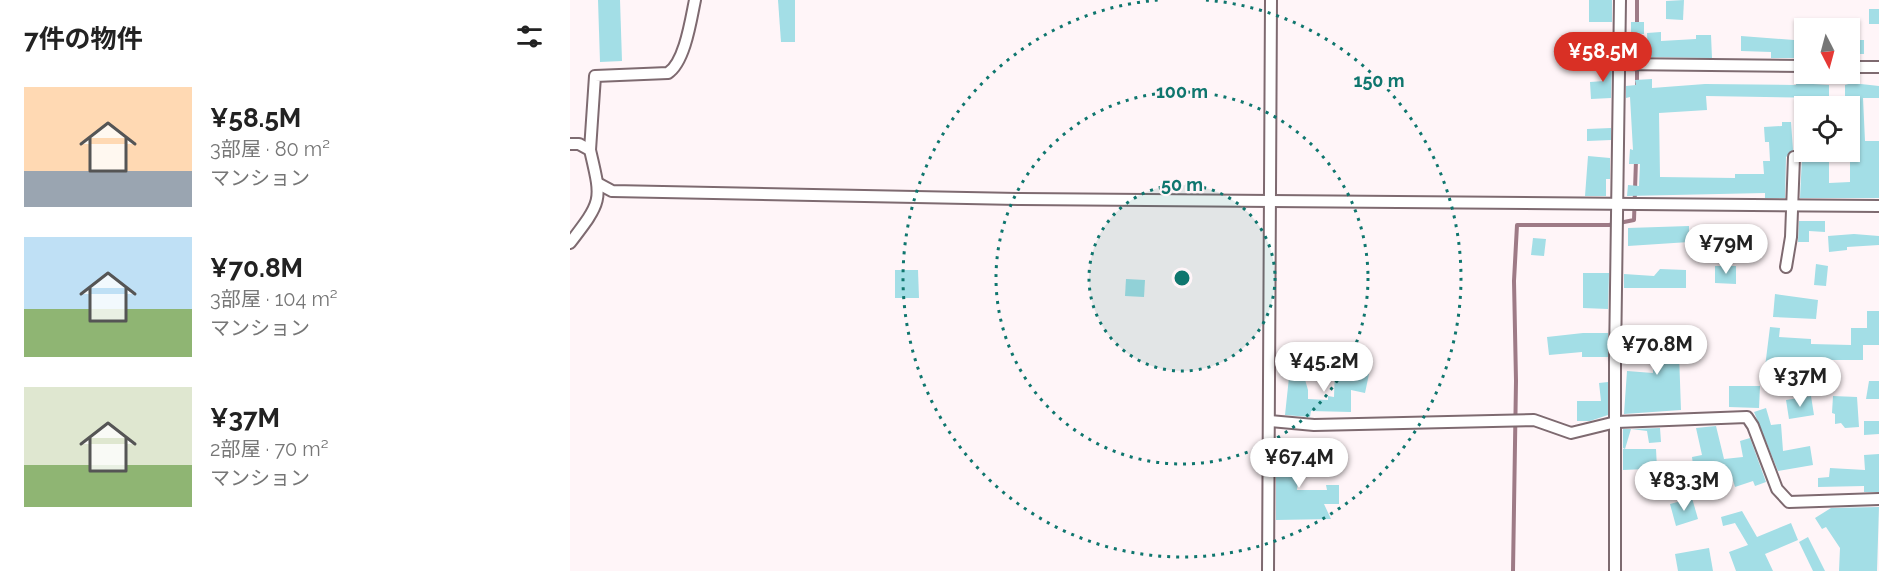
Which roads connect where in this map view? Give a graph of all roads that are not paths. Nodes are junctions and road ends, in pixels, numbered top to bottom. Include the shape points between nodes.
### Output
1 (695, 0) edge
2 (1271, 0) edge
3 (1620, 0) edge
4 (1625, 64) junction
5 (1794, 66) edge
6 (1860, 67) edge
7 (1879, 68) edge
8 (570, 144) edge
9 (590, 150) junction
10 (1794, 157) dead end
11 (599, 184) junction
12 (1270, 202) junction
13 (1618, 205) junction
14 (1793, 205) junction
15 (1879, 206) edge
16 (570, 243) edge
17 (1786, 267) dead end
18 (1269, 421) junction
19 (1616, 422) junction
20 (1879, 499) edge
21 (1268, 571) edge
22 (1615, 571) edge

1 - 9 street via 676,68 668,73 595,76
2 - 12 street
3 - 4 street
4 - 5 street
4 - 13 street
6 - 7 street
8 - 9 street
9 - 11 street
10 - 14 street
11 - 12 street via 612,191
11 - 16 street via 595,211
12 - 13 street
12 - 18 street
13 - 14 street
13 - 19 street
14 - 15 street
14 - 17 street
18 - 19 street via 1314,425 1534,420 1571,433
18 - 21 street
19 - 20 street via 1748,417 1777,489 1789,502
19 - 22 street

